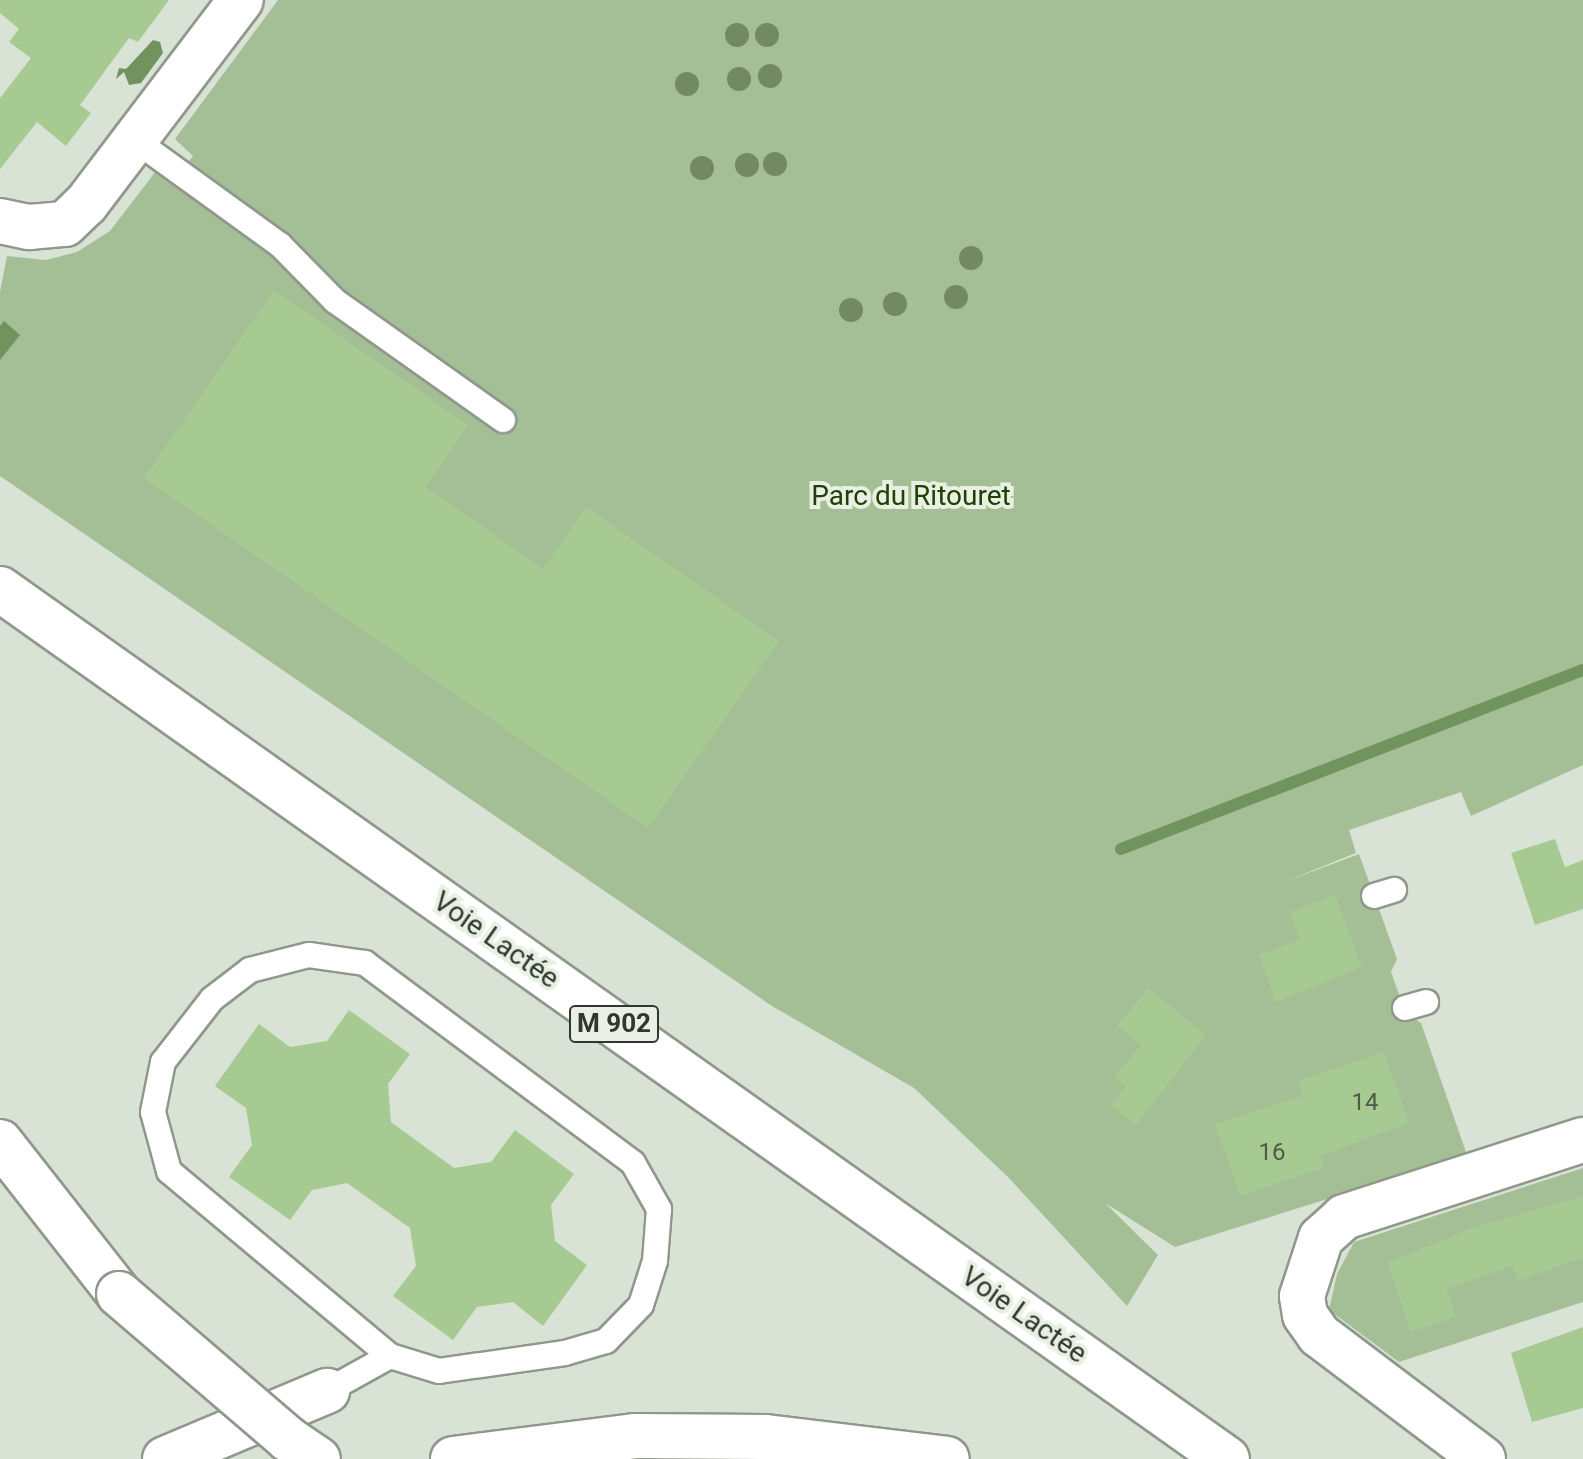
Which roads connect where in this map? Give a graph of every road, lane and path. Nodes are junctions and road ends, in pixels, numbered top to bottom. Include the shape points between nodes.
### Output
1 (241, 0) edge
2 (135, 140) junction
3 (0, 221) edge
4 (503, 420) dead end
5 (0, 589) edge
6 (1583, 1140) edge
7 (0, 1142) edge
8 (390, 1356) junction
9 (327, 1391) joint
10 (165, 1459) edge
11 (318, 1459) edge
12 (453, 1459) edge
13 (947, 1459) edge
14 (1227, 1459) edge
15 (1483, 1459) edge

1 - 2 main road
2 - 3 main road via 65,224 29,227
2 - 4 lane via 280,245 335,301
5 - 14 main road, Voie Lactée / M 902
6 - 15 main road via 1344,1217 1321,1238 1302,1296 1305,1315 1319,1335
7 - 11 main road, bridge via 119,1294
8 - 8 lane via 169,1171 153,1112 163,1062 212,999 250,970 309,955 365,963 633,1163 659,1209 655,1261 641,1305 606,1341 565,1353 439,1371
8 - 9 lane
9 - 10 main road
12 - 13 main road via 635,1436 766,1437

